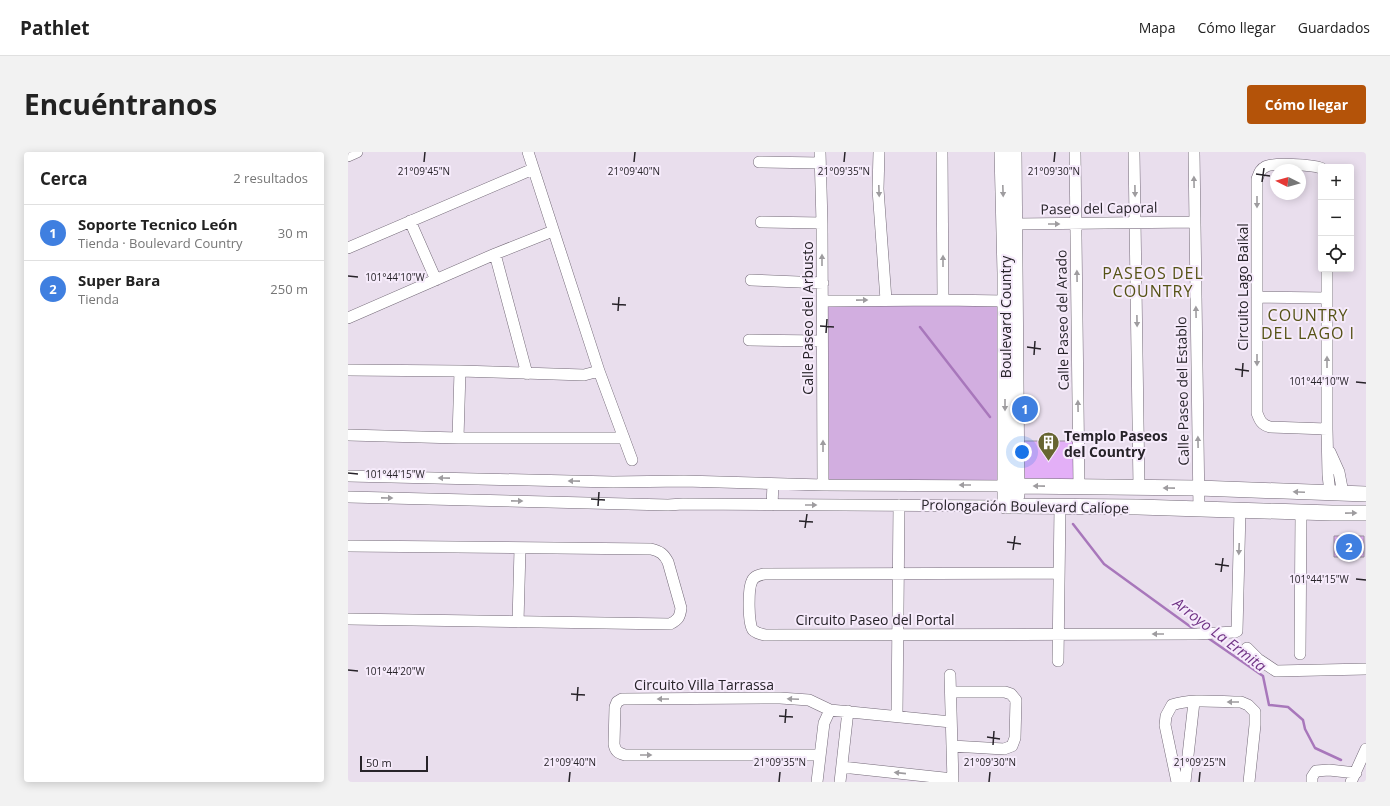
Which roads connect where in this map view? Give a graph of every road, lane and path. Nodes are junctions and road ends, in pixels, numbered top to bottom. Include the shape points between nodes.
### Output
1 (357, 152) edge
2 (528, 152) edge
3 (820, 152) edge
4 (879, 152) edge
5 (942, 152) edge
6 (1002, 152) edge
7 (1014, 152) edge
8 (1075, 152) edge
9 (1134, 152) edge
10 (1194, 152) edge
11 (348, 156) edge
12 (759, 162) dead end
13 (820, 163) junction
14 (1318, 167) edge
15 (533, 169) junction
16 (410, 221) junction
17 (761, 222) dead end
18 (1136, 222) junction
19 (1195, 222) junction
20 (822, 223) junction
21 (1010, 224) junction
22 (1076, 224) junction
23 (553, 231) junction
24 (348, 248) edge
25 (495, 254) junction
26 (1327, 272) edge
27 (436, 280) junction
28 (750, 280) dead end
29 (823, 283) junction
30 (1257, 297) junction
31 (1327, 298) junction
32 (886, 300) junction
33 (943, 300) junction
34 (823, 301) junction
35 (1005, 301) junction
36 (348, 318) edge
37 (749, 340) dead end
38 (822, 341) junction
39 (348, 370) edge
40 (460, 371) junction
41 (599, 371) junction
42 (527, 374) junction
43 (1327, 428) junction
44 (348, 435) edge
45 (458, 438) junction
46 (624, 438) junction
47 (1328, 448) junction
48 (632, 460) dead end
49 (348, 476) edge
50 (773, 484) junction
51 (823, 485) junction
52 (1011, 486) junction
53 (1079, 487) junction
54 (1139, 488) junction
55 (1198, 488) junction
56 (1336, 493) junction
57 (1366, 494) edge
58 (348, 497) edge
59 (772, 505) junction
60 (899, 505) junction
61 (1011, 506) junction
62 (1060, 507) junction
63 (1198, 509) junction
64 (1240, 510) junction
65 (1301, 513) junction
66 (1366, 513) edge
67 (348, 546) edge
68 (520, 549) junction
69 (1059, 573) junction
70 (898, 574) junction
71 (348, 619) edge
72 (518, 622) junction
73 (897, 634) junction
74 (1059, 634) junction
75 (1247, 648) dead end
76 (1300, 654) dead end
77 (1058, 660) dead end
78 (1366, 669) edge
79 (950, 675) dead end
80 (951, 692) junction
81 (1194, 702) junction
82 (830, 710) junction
83 (848, 711) junction
84 (897, 716) junction
85 (951, 722) junction
86 (952, 746) junction
87 (1366, 749) edge
88 (820, 755) junction
89 (842, 767) junction
90 (1354, 777) edge
91 (953, 780) edge
92 (817, 782) edge
93 (840, 782) edge
94 (1176, 782) edge
95 (1185, 782) edge
96 (1249, 782) edge
97 (1312, 782) edge

1 - 11 street
2 - 15 street
3 - 13 street, Calle Paseo del Arbusto
4 -> 32 street via 878,189
33 -> 5 street
6 -> 21 street, Boulevard Country
7 - 21 street, Boulevard Country
8 - 22 street, Calle Paseo del Arado
9 -> 18 street
19 -> 10 street, Calle Paseo del Establo
12 - 13 street
13 - 20 street, Calle Paseo del Arbusto
14 -> 30 street, Circuito Lago Baikal via 1273,165 1266,166 1260,171 1257,179
15 - 16 street
15 - 23 street
16 - 24 street
16 - 27 street
17 - 20 street
18 - 19 street, Paseo del Caporal
18 - 22 street, Paseo del Caporal
18 -> 54 street
55 -> 19 street, Calle Paseo del Establo
29 -> 20 street, Calle Paseo del Arbusto
21 -> 22 street, Paseo del Caporal
21 - 35 street, Boulevard Country
21 - 52 street, Boulevard Country
53 -> 22 street, Calle Paseo del Arado
23 - 25 street
23 - 41 street
25 - 27 street
25 - 42 street
26 - 31 street
27 - 36 street
28 - 29 street
29 - 34 street, Calle Paseo del Arbusto
30 - 31 street
30 -> 43 street, Circuito Lago Baikal via 1257,413 1260,420 1270,427
43 -> 31 street
32 - 33 street
34 -> 32 street
33 - 35 street
34 - 38 street, Calle Paseo del Arbusto
35 -> 52 street, Boulevard Country
37 - 38 street
51 -> 38 street, Calle Paseo del Arbusto
39 - 40 street
40 - 42 street
40 - 45 street
41 - 42 street via 584,375
41 - 46 street
43 - 47 street
44 - 45 street
45 - 46 street
46 - 48 street
47 - 56 street via 1328,475
47 - 56 street via 1339,472
50 -> 49 street, Prolongación Boulevard Calíope
50 - 51 street, Prolongación Boulevard Calíope
50 - 59 street
52 -> 51 street, Prolongación Boulevard Calíope
53 -> 52 street, Prolongación Boulevard Calíope
52 - 61 street, Boulevard Country
53 - 54 street, Prolongación Boulevard Calíope
55 -> 54 street, Prolongación Boulevard Calíope
56 -> 55 street, Prolongación Boulevard Calíope
55 - 63 street, Calle Paseo del Establo
56 - 57 street, Prolongación Boulevard Calíope
58 -> 59 street, Prolongación Boulevard Calíope
59 -> 60 street, Prolongación Boulevard Calíope
60 - 61 street, Prolongación Boulevard Calíope
60 - 70 street
61 - 62 street, Prolongación Boulevard Calíope
62 - 63 street, Prolongación Boulevard Calíope
62 - 69 street
63 - 64 street, Prolongación Boulevard Calíope
64 - 65 street, Prolongación Boulevard Calíope
64 -> 74 street, Circuito Paseo del Portal via 1237,631 1197,634
65 -> 66 street, Prolongación Boulevard Calíope
65 - 76 street
67 - 68 street
68 - 72 street
68 - 72 street via 659,551 668,562 681,608 680,616 670,624
69 - 70 street, Circuito Paseo del Portal
69 - 74 street
70 - 73 street
70 - 73 street, Circuito Paseo del Portal via 764,574 752,580 750,587 750,624 758,633
71 - 72 street
73 - 74 street, Circuito Paseo del Portal
73 - 84 street
74 - 77 street
75 - 78 street via 1276,671
79 - 80 street
80 - 85 street
80 - 86 street via 1004,692 1011,694 1016,700 1015,738 1012,746 1004,749
81 - 94 street via 1172,705 1166,716 1165,725
81 - 95 street
96 -> 81 street via 1255,712 1241,702
82 - 83 street
82 - 88 street via 824,723
82 -> 88 street, Circuito Villa Tarrassa via 809,700 780,698 622,699 614,707 614,744 619,754
83 - 84 street
83 - 89 street
84 - 85 street
85 - 86 street
86 - 91 street
87 - 90 street
88 - 92 street
91 -> 89 street
89 - 93 street
90 - 97 street via 1329,770 1316,772 1312,776

